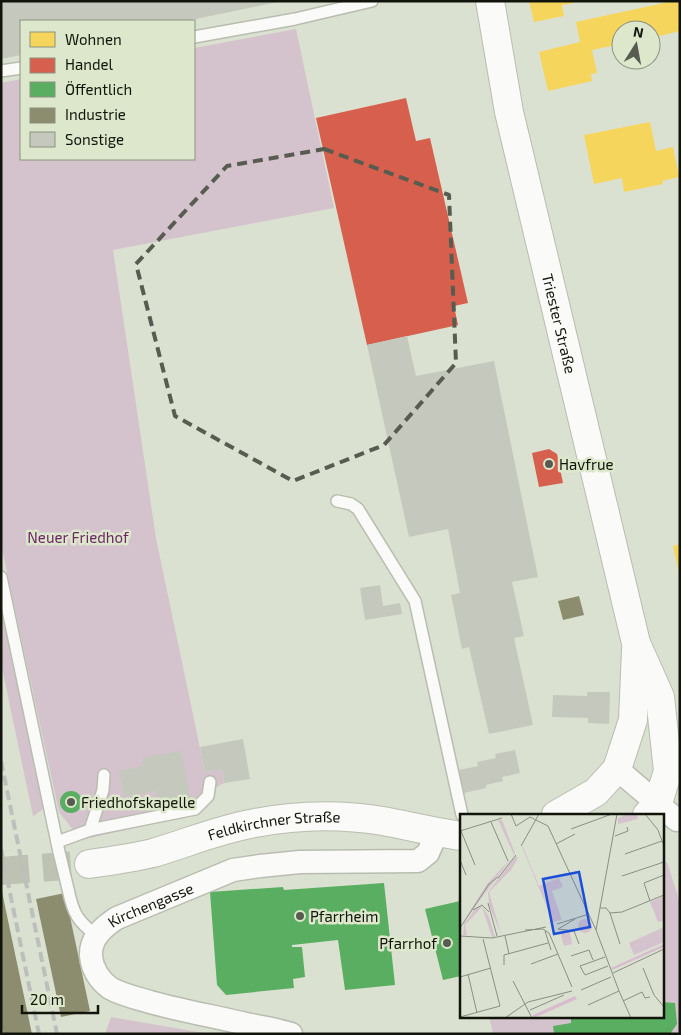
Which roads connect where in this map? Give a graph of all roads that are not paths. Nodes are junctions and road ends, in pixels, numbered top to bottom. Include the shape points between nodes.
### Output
1 (372, 1) edge
2 (490, 1) edge
3 (195, 37) edge
4 (20, 68) edge
5 (1, 71) edge
6 (337, 501) dead end
7 (1, 577) edge
8 (636, 643) junction
9 (617, 768) junction
10 (104, 776) dead end
11 (210, 782) dead end
12 (462, 814) edge
13 (558, 814) edge
14 (662, 814) edge
15 (665, 817) edge
16 (90, 830) junction
17 (449, 834) edge
18 (58, 847) junction
19 (90, 864) tunnel mouth
20 (97, 936) junction
21 (291, 1034) edge

1 - 3 lane
2 - 8 street, Triester Straße via 509,112
4 - 5 lane
6 - 12 lane via 358,509 415,601
7 - 18 lane
8 - 9 street via 633,720
8 - 15 street via 660,697 668,771
9 - 13 street via 596,792
9 - 14 street
10 - 16 lane via 104,790
11 - 16 lane via 208,796 195,809
16 - 18 lane
17 - 19 street, Feldkirchner Straße via 355,818 281,819 228,829 152,853
17 - 20 street, Kirchengasse via 418,861 300,862 233,870 117,918
18 - 20 lane, bridge via 74,913
20 - 21 street, Kirchengasse via 91,952 92,963 96,973 112,989 167,1007

